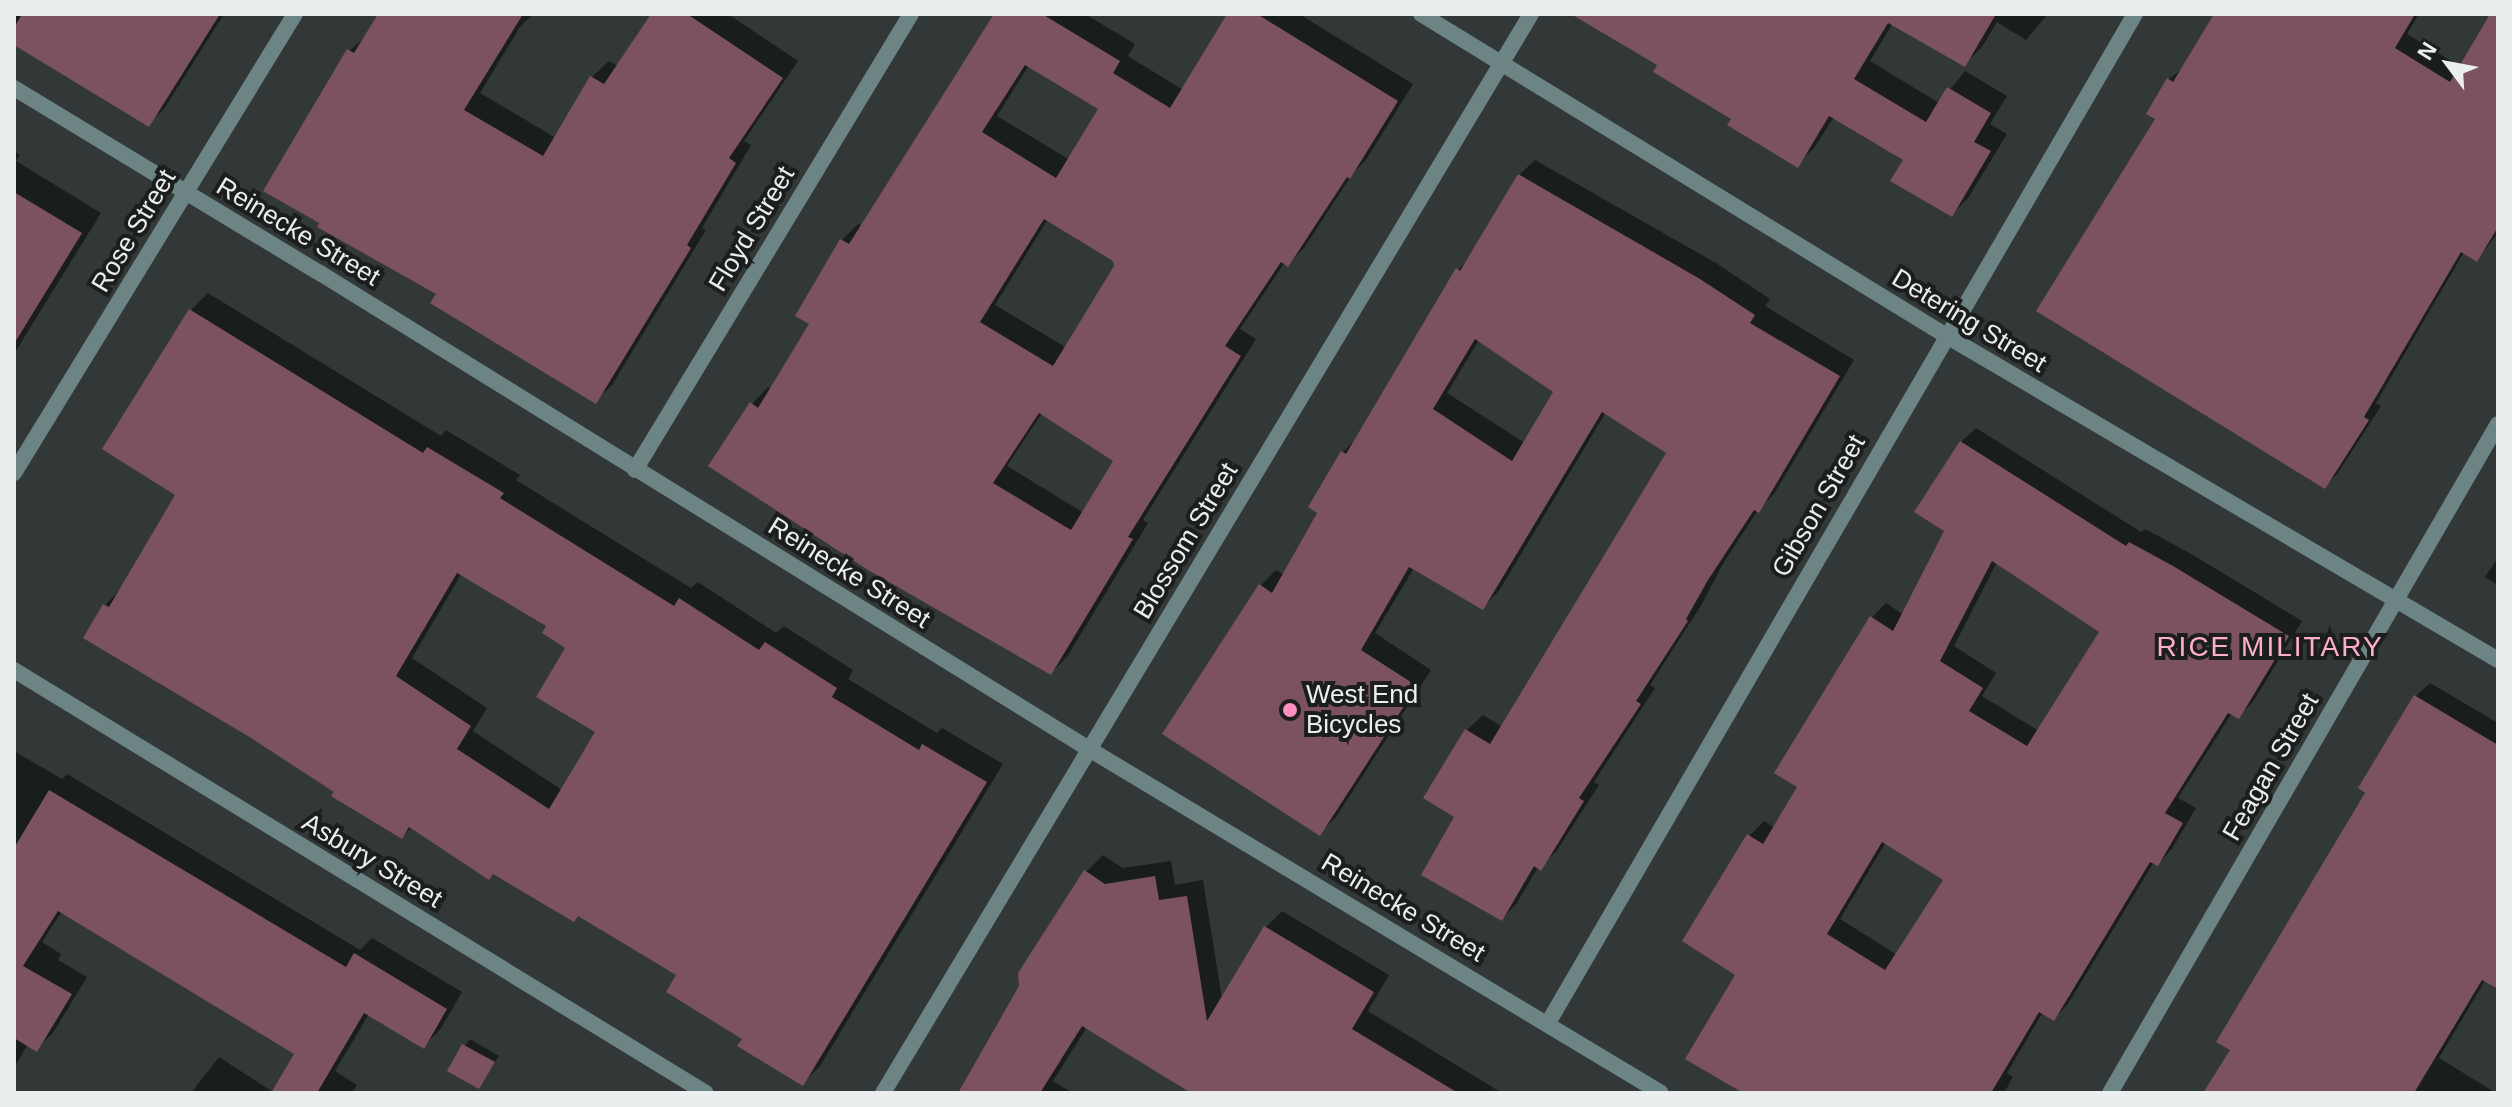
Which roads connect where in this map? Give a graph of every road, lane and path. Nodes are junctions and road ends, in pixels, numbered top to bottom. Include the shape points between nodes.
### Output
1 (295, 14) edge
2 (911, 14) edge
3 (1421, 14) edge
4 (1531, 14) edge
5 (2135, 14) edge
6 (1501, 63) junction
7 (14, 88) edge
8 (186, 192) junction
9 (1945, 335) junction
10 (2498, 424) edge
11 (635, 470) junction
12 (14, 473) edge
13 (2396, 600) junction
14 (2498, 660) edge
15 (14, 670) edge
16 (1089, 749) junction
17 (1548, 1023) junction
18 (706, 1093) edge
19 (883, 1093) edge
20 (1661, 1093) edge
21 (2110, 1093) edge

1 - 8 street, Rose Street
2 - 11 street, Floyd Street
3 - 6 street, Detering Street
4 - 6 street, Blossom Street
5 - 9 street, Gibson Street
6 - 9 street, Detering Street
6 - 16 street, Blossom Street
7 - 8 street, Reinecke Street
8 - 11 street, Reinecke Street
8 - 12 street, Rose Street
9 - 13 street, Detering Street
9 - 17 street, Gibson Street
10 - 13 street, Feagan Street
11 - 16 street, Reinecke Street
13 - 14 street, Detering Street
13 - 21 street, Feagan Street
15 - 18 street, Asbury Street
16 - 17 street, Reinecke Street
16 - 19 street, Blossom Street
17 - 20 street, Reinecke Street

